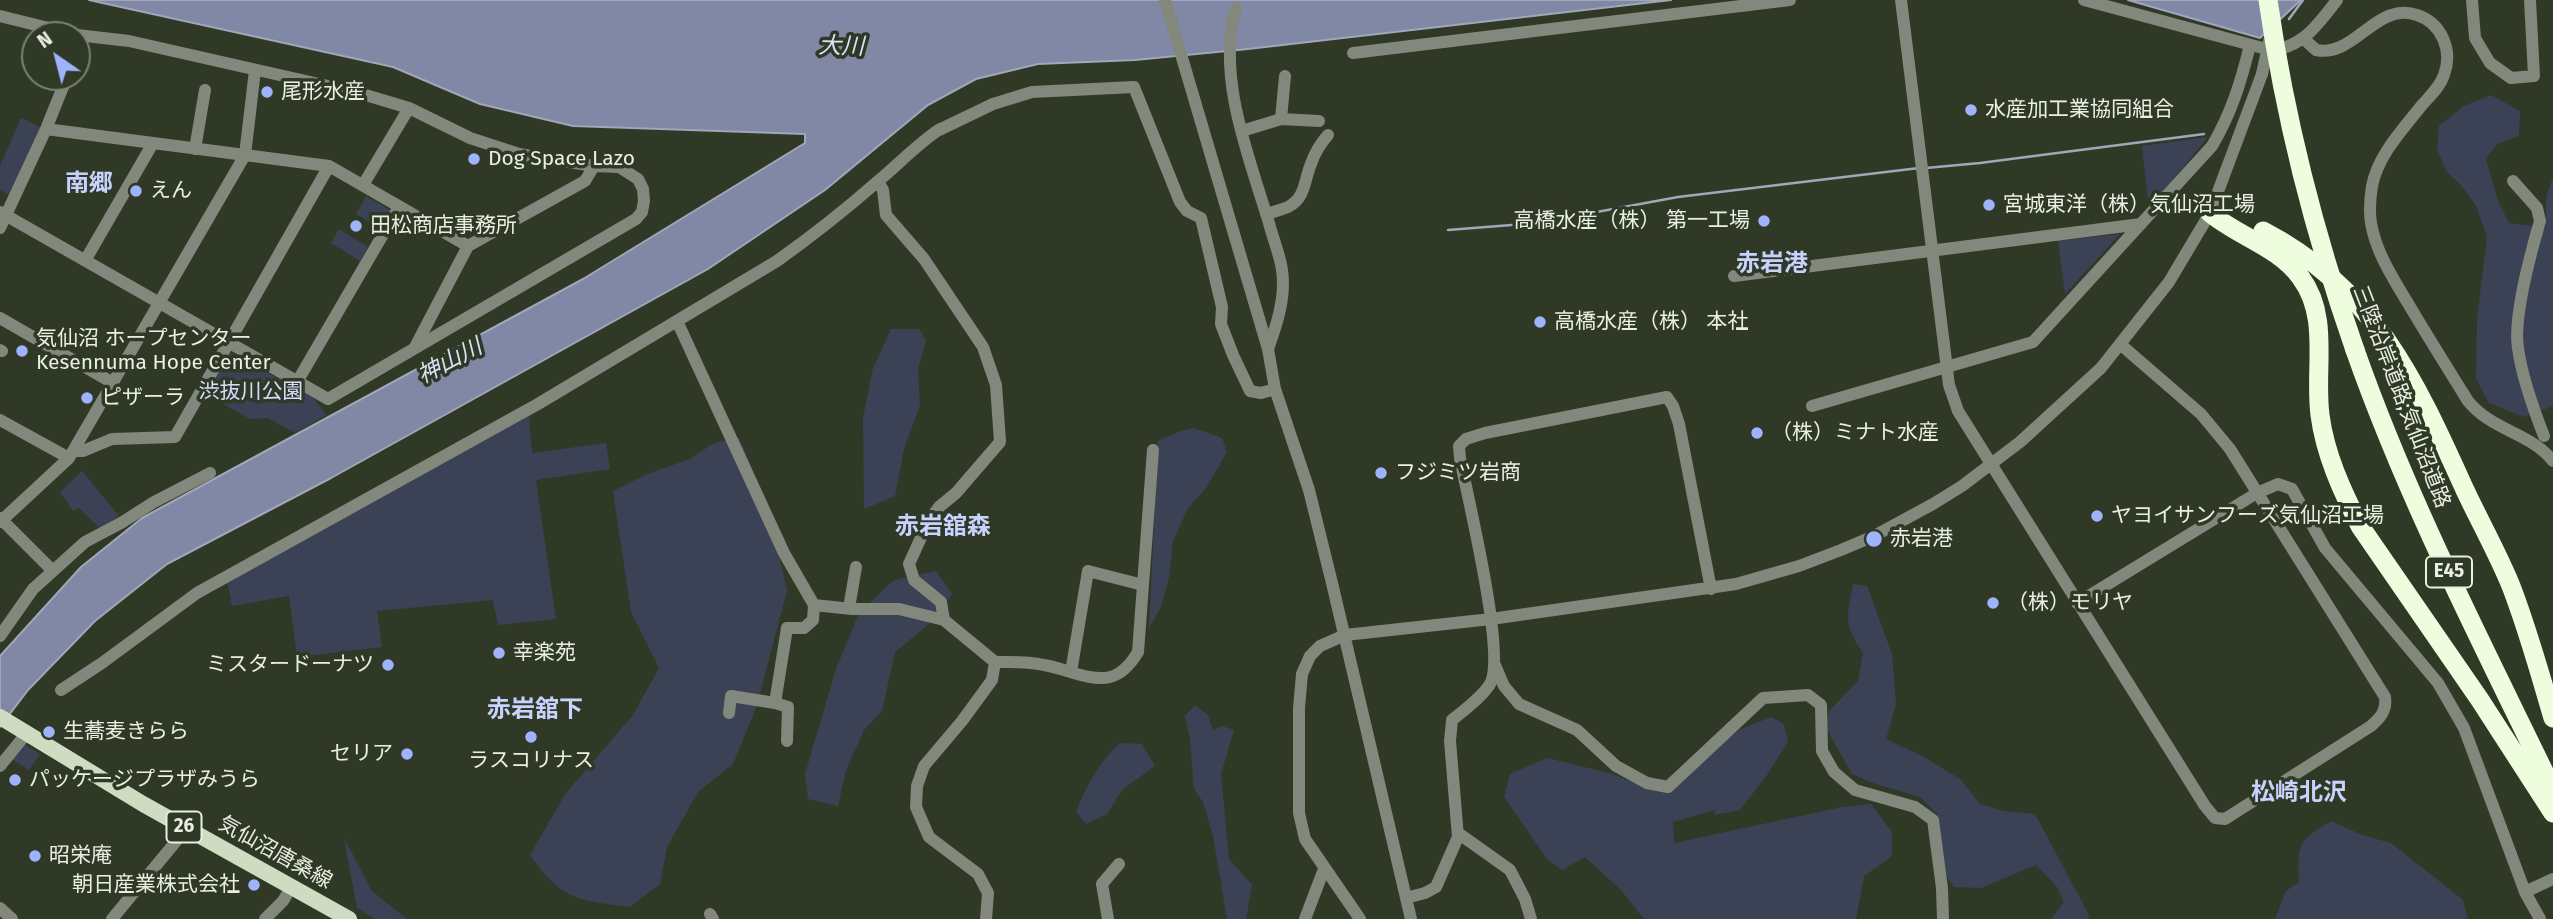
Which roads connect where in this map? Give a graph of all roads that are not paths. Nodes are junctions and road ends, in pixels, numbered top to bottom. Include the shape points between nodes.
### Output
1 (1165, 0) edge
2 (1790, 0) edge
3 (1901, 0) edge
4 (2084, 0) edge
5 (2268, 0) edge
6 (2277, 0) edge
7 (2337, 0) edge
8 (2472, 0) edge
9 (2530, 0) edge
10 (1236, 8) dead end
11 (0, 16) edge
12 (21, 21) edge
13 (91, 37) edge
14 (2304, 39) junction
15 (2250, 45) junction
16 (1353, 53) dead end
17 (255, 70) junction
18 (1285, 76) dead end
19 (205, 90) dead end
20 (61, 91) edge
21 (409, 108) junction
22 (1281, 119) junction
23 (1319, 121) dead end
24 (46, 129) junction
25 (1242, 131) junction
26 (1328, 135) dead end
27 (153, 143) junction
28 (195, 149) junction
29 (245, 155) junction
30 (329, 166) junction
31 (594, 166) junction
32 (2513, 181) dead end
33 (878, 182) junction
34 (363, 185) junction
35 (399, 207) junction
36 (4, 213) edge
37 (2210, 213) junction
38 (1266, 214) junction
39 (2141, 224) junction
40 (0, 228) edge
41 (468, 246) junction
42 (1932, 250) junction
43 (86, 259) junction
44 (1734, 276) dead end
45 (160, 302) junction
46 (0, 318) edge
47 (677, 321) junction
48 (228, 342) junction
49 (2120, 344) junction
50 (415, 347) junction
51 (2359, 348) junction
52 (1268, 349) junction
53 (1947, 368) junction
54 (297, 382) junction
55 (113, 383) junction
56 (1275, 389) junction
57 (1812, 406) dead end
58 (0, 420) edge
59 (2544, 435) edge
60 (1153, 450) dead end
61 (71, 455) junction
62 (2553, 461) edge
63 (1991, 465) junction
64 (210, 473) dead end
65 (2257, 493) junction
66 (1, 520) edge
67 (856, 567) dead end
68 (53, 571) junction
69 (1143, 585) junction
70 (1711, 589) junction
71 (2077, 603) junction
72 (814, 605) junction
73 (849, 608) junction
74 (1491, 618) junction
75 (944, 620) junction
76 (1345, 635) junction
77 (0, 636) edge
78 (995, 662) junction
79 (1494, 663) junction
80 (1071, 672) junction
81 (61, 690) dead end
82 (775, 703) junction
83 (729, 713) dead end
84 (0, 718) edge
85 (2553, 718) edge
86 (22, 734) junction
87 (786, 741) dead end
88 (2553, 764) edge
89 (0, 766) edge
90 (2553, 790) edge
91 (2553, 813) edge
92 (187, 828) junction
93 (1458, 833) junction
94 (1119, 864) dead end
95 (1324, 869) junction
96 (2552, 880) edge
97 (292, 886) junction
98 (2525, 892) junction
99 (1406, 898) junction
100 (0, 908) edge
101 (12, 919) edge
102 (112, 919) edge
103 (265, 919) edge
104 (349, 919) edge
105 (986, 919) edge
106 (1108, 919) edge
107 (1306, 919) edge
108 (1360, 919) edge
109 (1411, 919) edge
110 (1531, 919) edge
111 (1943, 919) edge
112 (2540, 919) edge

1 - 52 street
2 - 16 street
3 - 42 street
4 - 15 street
5 - 51 highway, 三陸沿岸道路;気仙沼道路 / E45, bridge via 2281,85 2308,199 2334,290
6 - 37 street, bridge via 2262,74
6 - 51 highway, 三陸沿岸道路;気仙沼道路 / E45 via 2317,196
7 - 14 street
8 - 9 street via 2475,38 2490,63 2511,78 2534,76
10 - 25 street via 1229,45
11 - 12 street
13 - 17 street via 130,41
14 - 15 street via 2281,50
14 - 59 street via 2316,50 2335,51 2384,18 2404,13 2427,19 2443,37 2448,62 2444,77 2379,166 2369,207 2371,226 2385,263 2468,401 2491,422
15 - 39 street via 2240,88 2212,146
17 - 21 street
17 - 29 street
18 - 22 street
19 - 28 street
20 - 24 street
21 - 31 street via 470,138 519,154
21 - 34 street
22 - 23 street
22 - 25 street
24 - 27 street
24 - 36 street
25 - 38 street
26 - 38 street via 1316,150 1296,202
27 - 28 street
27 - 43 street
28 - 29 street
29 - 30 street
29 - 45 street
30 - 34 street
30 - 48 street
31 - 41 street via 585,181
31 - 50 street via 619,167 638,179 645,201 636,219
32 - 59 street via 2537,208 2540,221 2517,325 2517,347
33 - 47 street via 778,261
33 - 56 street via 924,139 993,104 1032,92 1134,87 1180,202 1201,218 1222,324 1233,355 1251,391
33 - 75 street via 886,215 924,258 965,319 983,347 996,385 1000,442 939,507 909,564 914,580 942,602
34 - 35 street
35 - 41 street
35 - 54 street
36 - 40 street
36 - 43 street
37 - 49 street via 2169,282
37 - 85 highway via 2235,217 2311,260 2345,289 2394,348 2510,584
37 - 91 highway via 2228,228 2272,250 2301,277 2318,319 2320,415 2327,450 2348,502
38 - 52 street via 1282,271 1280,314
39 - 42 street
39 - 53 street via 2033,342
41 - 50 street
42 - 44 street
42 - 53 street
43 - 45 street
45 - 48 street
45 - 55 street
46 - 55 street
47 - 72 street via 784,553
47 - 81 street via 450,454 197,593
48 - 54 street
48 - 61 street via 175,437 112,439
49 - 63 street via 2101,368
49 - 65 street via 2201,414
50 - 54 street via 328,399
51 - 88 highway, 三陸沿岸道路;気仙沼道路 / E45
51 - 90 highway, 三陸沿岸道路;気仙沼道路 / E45 via 2412,492
52 - 56 street
53 - 57 street
53 - 63 street via 1958,411
55 - 61 street
56 - 76 street via 1309,490
58 - 61 street
59 - 62 street
60 - 69 street
61 - 66 street
63 - 70 street via 1874,537 1798,566
63 - 71 street
64 - 68 street via 85,542
65 - 71 street
65 - 71 street via 2386,704 2371,726 2225,819 2216,818 2205,806
65 - 98 street via 2278,484 2292,489 2326,548 2438,683 2464,728
66 - 68 street
67 - 73 street
68 - 77 street via 33,589
69 - 80 street via 1138,652 1131,664 1110,677
69 - 80 street via 1088,571
70 - 74 street
70 - 74 street via 1679,424 1667,397 1658,398 1485,433 1459,446
72 - 73 street
72 - 82 street via 813,620 804,628 787,628
73 - 75 street via 899,609
74 - 76 street
74 - 79 street
75 - 78 street
76 - 95 street via 1310,656 1299,708 1298,813 1305,839
76 - 99 street
78 - 80 street via 1020,661
78 - 105 street via 992,680 924,766 916,797 929,837 978,874 988,893
79 - 93 street via 1491,683 1452,720
79 - 111 street via 1519,704 1577,730 1616,765 1647,783 1668,787 1763,698 1808,695 1821,705 1822,751 1834,772 1855,790 1915,807 1933,820
82 - 83 street via 732,696
82 - 87 street via 788,707
84 - 86 main road, 気仙沼唐桑線 / 26
86 - 89 street
86 - 92 main road, 気仙沼唐桑線 / 26
92 - 97 main road, 気仙沼唐桑線 / 26
92 - 102 street
93 - 99 street via 1436,887
93 - 110 street via 1510,870
94 - 106 street via 1102,884
95 - 107 street
95 - 108 street
96 - 98 street
97 - 103 street
97 - 104 main road, 気仙沼唐桑線 / 26
98 - 112 street
99 - 109 street
100 - 101 street

